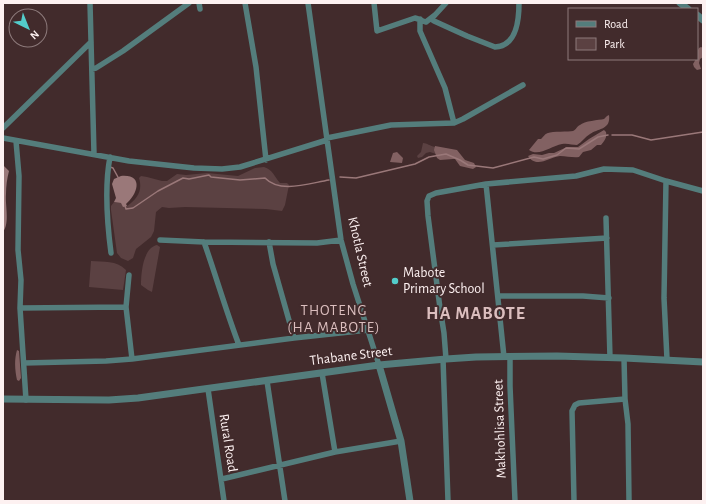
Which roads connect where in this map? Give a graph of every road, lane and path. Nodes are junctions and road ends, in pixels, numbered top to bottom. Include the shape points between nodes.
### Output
1 (90, 3) edge
2 (189, 3) edge
3 (245, 3) edge
4 (308, 3) edge
5 (374, 3) edge
6 (446, 3) edge
7 (519, 3) edge
8 (420, 19) junction
9 (431, 19) junction
10 (91, 42) junction
11 (92, 69) junction
12 (523, 85) dead end
13 (454, 123) junction
14 (3, 128) edge
15 (3, 138) edge
16 (327, 139) junction
17 (16, 141) junction
18 (94, 154) junction
19 (110, 157) junction
20 (266, 160) junction
21 (666, 181) junction
22 (486, 184) junction
23 (703, 191) edge
24 (606, 218) dead end
25 (607, 238) junction
26 (160, 240) dead end
27 (341, 240) junction
28 (204, 242) junction
29 (269, 242) junction
30 (493, 245) junction
31 (111, 253) dead end
32 (129, 276) dead end
33 (498, 296) junction
34 (608, 298) junction
35 (126, 307) junction
36 (20, 308) junction
37 (368, 330) junction
38 (294, 338) junction
39 (239, 345) junction
40 (507, 357) junction
41 (610, 358) junction
42 (624, 358) junction
43 (132, 359) junction
44 (444, 359) junction
45 (667, 359) junction
46 (703, 362) edge
47 (24, 363) junction
48 (379, 365) junction
49 (322, 373) junction
50 (267, 381) junction
51 (208, 388) junction
52 (3, 399) edge
53 (626, 399) junction
54 (26, 400) junction
55 (401, 441) junction
56 (335, 452) junction
57 (279, 464) junction
58 (222, 479) junction
59 (224, 501) edge
60 (285, 501) edge
61 (410, 501) edge
62 (448, 501) edge
63 (515, 501) edge
64 (574, 501) edge
65 (629, 501) edge

1 - 10 street
2 - 11 street via 123,51
3 - 20 street via 256,67
4 - 16 street, Khotla Street
5 - 8 street via 377,31 415,18
6 - 9 street
7 - 9 street via 517,27 506,45 500,47 467,36
8 - 9 street via 426,22
8 - 13 street via 420,31 445,88
10 - 11 street
10 - 14 street
11 - 18 street
12 - 13 street
13 - 16 street via 391,125
15 - 17 street
16 - 20 street
16 - 27 street, Khotla Street
17 - 18 street
17 - 36 street via 19,176
18 - 19 street
19 - 20 street via 222,169
19 - 31 street via 107,200
21 - 22 street via 633,170 604,169 576,176
21 - 23 street
21 - 45 street via 664,298
22 - 30 street, Makhohlisa Street
22 - 44 street via 436,193 428,198 428,216 444,333
24 - 25 street
25 - 30 street
25 - 34 street
26 - 28 street
27 - 29 street via 317,243
27 - 37 street, Khotla Street
28 - 29 street
28 - 39 street
29 - 38 street
30 - 33 street, Makhohlisa Street
32 - 35 street
33 - 34 street
33 - 40 street, Makhohlisa Street
34 - 41 street
35 - 36 street
35 - 43 street
36 - 47 street
37 - 38 street
37 - 48 street, Khotla Street
38 - 39 street
39 - 43 street
40 - 41 street, Thabane Street
40 - 44 street, Thabane Street
40 - 63 street, Makhohlisa Street
41 - 42 street, Thabane Street
42 - 45 street, Thabane Street
42 - 53 street
43 - 47 street
44 - 48 street, Thabane Street
44 - 62 street
45 - 46 street, Thabane Street
47 - 54 street
48 - 49 street, Thabane Street
48 - 55 street, Khotla Street
49 - 50 street, Thabane Street
49 - 56 street
50 - 51 street, Thabane Street
50 - 57 street
51 - 54 street, Thabane Street via 109,400
51 - 58 street, Rural Road
52 - 54 street, Thabane Street
53 - 64 street via 575,405 572,411
53 - 65 street
55 - 56 street
55 - 61 street, Khotla Street
56 - 57 street
57 - 58 street
57 - 60 street
58 - 59 street, Rural Road

